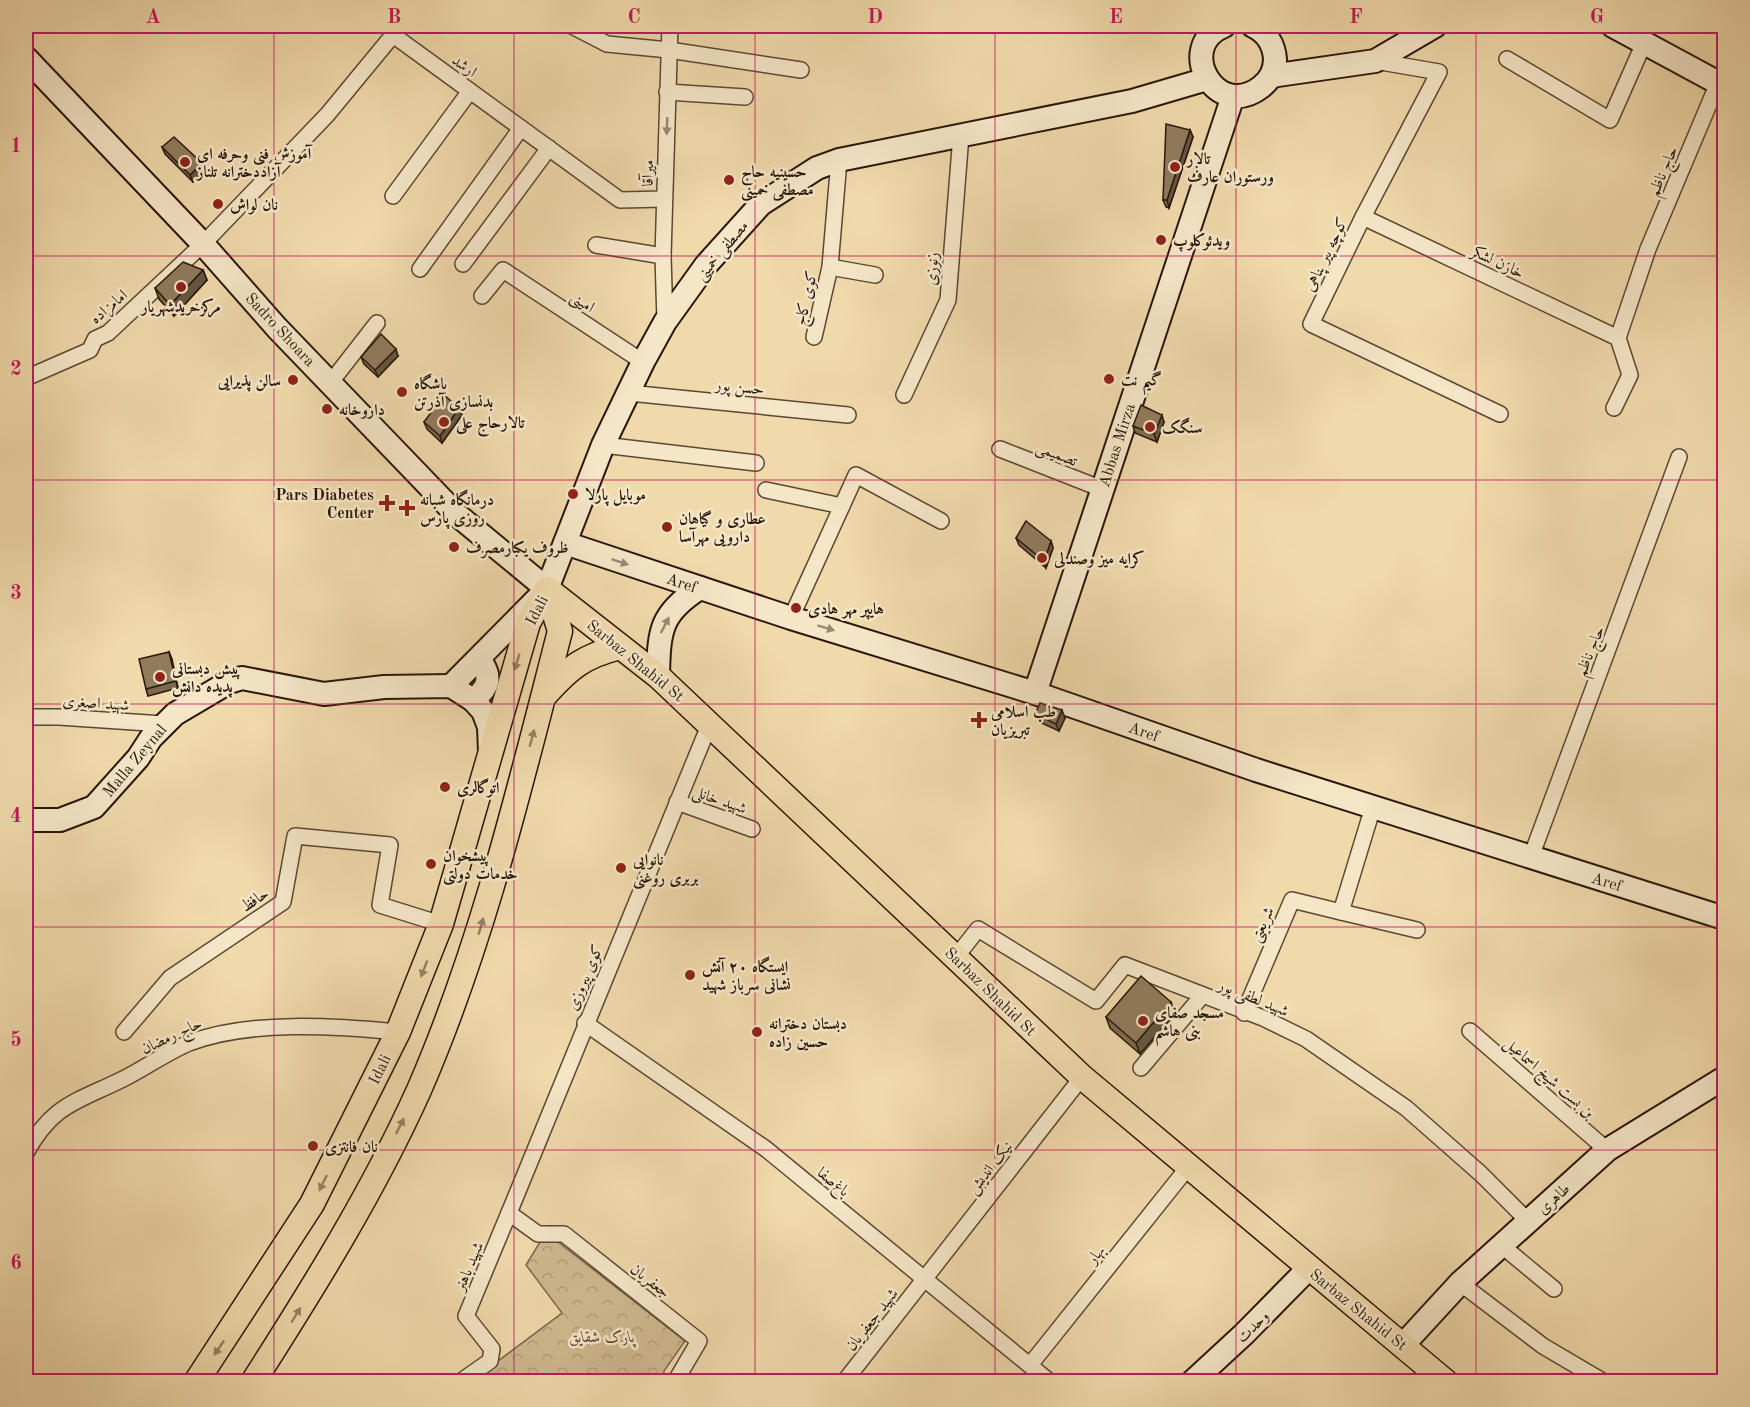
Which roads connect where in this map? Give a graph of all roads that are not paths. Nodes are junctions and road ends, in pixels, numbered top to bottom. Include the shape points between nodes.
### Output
1 (572, 26) edge
2 (670, 26) edge
3 (1224, 26) edge
4 (1254, 26) edge
5 (1435, 26) edge
6 (1613, 26) edge
7 (1644, 43) junction
8 (669, 50) junction
9 (26, 58) edge
10 (1507, 59) dead end
11 (1375, 62) junction
12 (801, 70) dead end
13 (1271, 76) junction
14 (1207, 79) junction
15 (1721, 85) edge
16 (470, 91) junction
17 (668, 92) junction
18 (1233, 96) junction
19 (746, 97) dead end
20 (521, 128) junction
21 (960, 135) junction
22 (549, 148) junction
23 (839, 160) junction
24 (393, 196) dead end
25 (664, 199) junction
26 (1363, 217) junction
27 (203, 244) junction
28 (596, 245) dead end
29 (663, 256) junction
30 (463, 264) dead end
31 (831, 267) junction
32 (420, 269) dead end
33 (875, 275) dead end
34 (482, 296) dead end
35 (665, 322) junction
36 (377, 323) dead end
37 (814, 337) dead end
38 (1618, 338) junction
39 (643, 362) junction
40 (26, 378) edge
41 (331, 382) junction
42 (629, 393) junction
43 (904, 396) dead end
44 (1614, 408) dead end
45 (1500, 414) dead end
46 (848, 415) dead end
47 (603, 445) junction
48 (999, 449) dead end
49 (1679, 457) dead end
50 (756, 463) dead end
51 (1102, 489) junction
52 (766, 490) dead end
53 (842, 506) junction
54 (941, 521) dead end
55 (565, 543) junction
56 (700, 588) junction
57 (547, 589) junction
58 (791, 618) junction
59 (620, 647) junction
60 (479, 659) junction
61 (658, 676) junction
62 (451, 686) junction
63 (1035, 693) junction
64 (543, 696) junction
65 (472, 700) junction
66 (26, 717) edge
67 (710, 723) junction
68 (163, 724) junction
69 (490, 758) junction
70 (677, 802) junction
71 (1374, 807) junction
72 (26, 820) edge
73 (752, 829) dead end
74 (1531, 857) junction
75 (1341, 912) junction
76 (1725, 918) edge
77 (441, 924) junction
78 (1417, 930) dead end
79 (956, 957) junction
80 (1202, 996) junction
81 (1244, 1013) junction
82 (585, 1023) junction
83 (1470, 1030) dead end
84 (124, 1032) dead end
85 (398, 1032) junction
86 (1141, 1068) dead end
87 (1082, 1077) junction
88 (1725, 1078) edge
89 (1607, 1150) junction
90 (26, 1153) edge
91 (1189, 1166) junction
92 (509, 1214) junction
93 (1528, 1221) junction
94 (1501, 1245) junction
95 (1309, 1268) junction
96 (925, 1279) junction
97 (1460, 1283) junction
98 (1554, 1289) dead end
99 (1403, 1345) junction
100 (1030, 1365) junction
101 (196, 1382) edge
102 (253, 1382) edge
103 (460, 1382) edge
104 (675, 1382) edge
105 (844, 1382) edge
106 (1050, 1382) edge
107 (1192, 1382) edge
108 (1446, 1382) edge
109 (1605, 1382) edge

1 - 8 street via 607,44
2 - 8 street, میرآقا
3 - 14 main road via 1210,34 1204,45 1202,62
4 - 13 main road via 1271,42
5 - 11 main road
6 - 7 main road
7 - 10 street via 1610,120
7 - 15 main road
8 - 12 street
8 - 17 street, میرآقا
9 - 27 main road, Sadro Shoara
11 - 13 main road
11 - 26 street, کوچه پیر پناهی via 1439,72
13 - 18 main road via 1256,91
14 - 18 main road via 1218,90
14 - 21 main road, مصطفی خمینی via 1132,101
15 - 38 street, حاج ناظم via 1648,249
16 - 20 street, ارشد
16 - 24 street
16 - 27 street, ارشد via 393,35 327,115
17 - 19 street
17 -> 25 street, میرآقا
18 - 51 main road, Abbas Mirza
20 - 22 street, ارشد
20 - 32 street
21 - 23 main road, مصطفی خمینی
21 - 43 street, زنوزی via 948,300
22 - 25 street, ارشد via 620,200
22 - 30 street
23 - 31 street, کوی کاج
23 - 35 main road, مصطفی خمینی via 817,168 761,204 706,265
25 - 29 street, میرآقا
26 - 38 street, خازن لشکر
26 - 45 street, کوچه پیر پناهی via 1311,324
27 - 40 street, امامزاده via 108,333 95,339 90,350
27 - 41 main road, Sadro Shoara
28 - 29 street
29 - 35 street, میرآقا
31 - 33 street, کوی کاج
31 - 37 street, کوی کاج
34 - 39 street, امینی via 503,270
35 - 39 main road, مصطفی خمینی
36 - 41 street
38 - 44 street via 1630,375
39 - 42 main road, مصطفی خمینی
41 - 57 main road, Sadro Shoara via 456,514
42 - 46 street, حسن پور
42 - 47 main road, مصطفی خمینی
47 - 50 street
47 - 55 main road, مصطفی خمینی
48 - 51 street, تصمیمی
49 - 74 street, حاج ناظم
51 - 63 main road, Abbas Mirza
52 - 53 street
53 - 54 street via 856,475
53 - 58 street
55 -> 56 main road, Aref
55 - 57 main road, مصطفی خمینی
56 - 58 main road, Aref
61 -> 56 main road via 660,633 680,600
57 - 59 main road, Sarbaz Shahid St
57 - 60 main road
57 - 64 main road, Idali via 560,631
57 -> 69 main road, Idali via 528,623
58 -> 63 main road, Aref
59 - 61 main road, Sarbaz Shahid St
59 - 64 main road via 579,662
60 - 62 main road
60 - 65 main road via 488,670 489,681 486,689
61 - 67 main road, Sarbaz Shahid St
62 - 65 main road
62 - 68 main road, Malla Zeynal via 384,687 324,694 242,678 190,704
63 - 71 main road, Aref
102 -> 64 main road, Idali via 349,1228 418,1090 479,934
65 - 69 main road via 483,711 489,728
66 - 68 street, شهید اصغری
67 - 70 street, کوی پیروزی
67 - 79 main road, Sarbaz Shahid St
68 - 72 main road, Malla Zeynal via 94,807 60,820
69 - 77 main road, Idali
70 - 73 street, شهید خانلی
70 - 82 street, کوی پیروزی
71 - 74 main road, Aref
71 - 75 street
74 - 76 main road, Aref
75 - 78 street
75 - 81 street, شریعتی via 1292,900
77 - 84 street, حافظ via 380,905 390,845 295,836 283,902 170,978
77 -> 85 main road, Idali
79 - 80 street, شهید لطفی پور via 978,929 1096,1000 1125,965
79 - 87 main road, Sarbaz Shahid St
80 - 81 street, شهید لطفی پور
80 - 86 street
81 - 93 street, شهید لطفی پور via 1306,1039 1406,1108
82 - 92 street, کوی پیروزی
82 - 96 street, باغ‌صفا via 766,1149
83 - 89 street, بن بست شیخ اسماعیل
85 - 90 street, حاج رمضان via 300,1026 219,1033 188,1044 67,1105 40,1131
85 -> 101 main road, Idali via 312,1204
87 - 91 main road, Sarbaz Shahid St
87 - 96 street, نیک اندیش
88 - 89 main road, طاهری
89 - 93 main road, طاهری
91 - 95 main road, Sarbaz Shahid St
91 - 100 street, بهار
92 - 103 street, شهید باهنر via 466,1316 492,1349 490,1361
92 - 104 street, جعفریان via 538,1234 564,1234 699,1341
93 - 94 main road, طاهری
94 - 97 main road, طاهری
94 - 98 street
95 - 99 main road, Sarbaz Shahid St
95 - 107 main road, وحدت
96 - 100 street, باغ‌صفا
96 - 105 street, شهید جعفریان
97 - 99 main road, طاهری
97 - 109 street via 1543,1346
99 - 108 main road, Sarbaz Shahid St
100 - 106 street, باغ‌صفا

